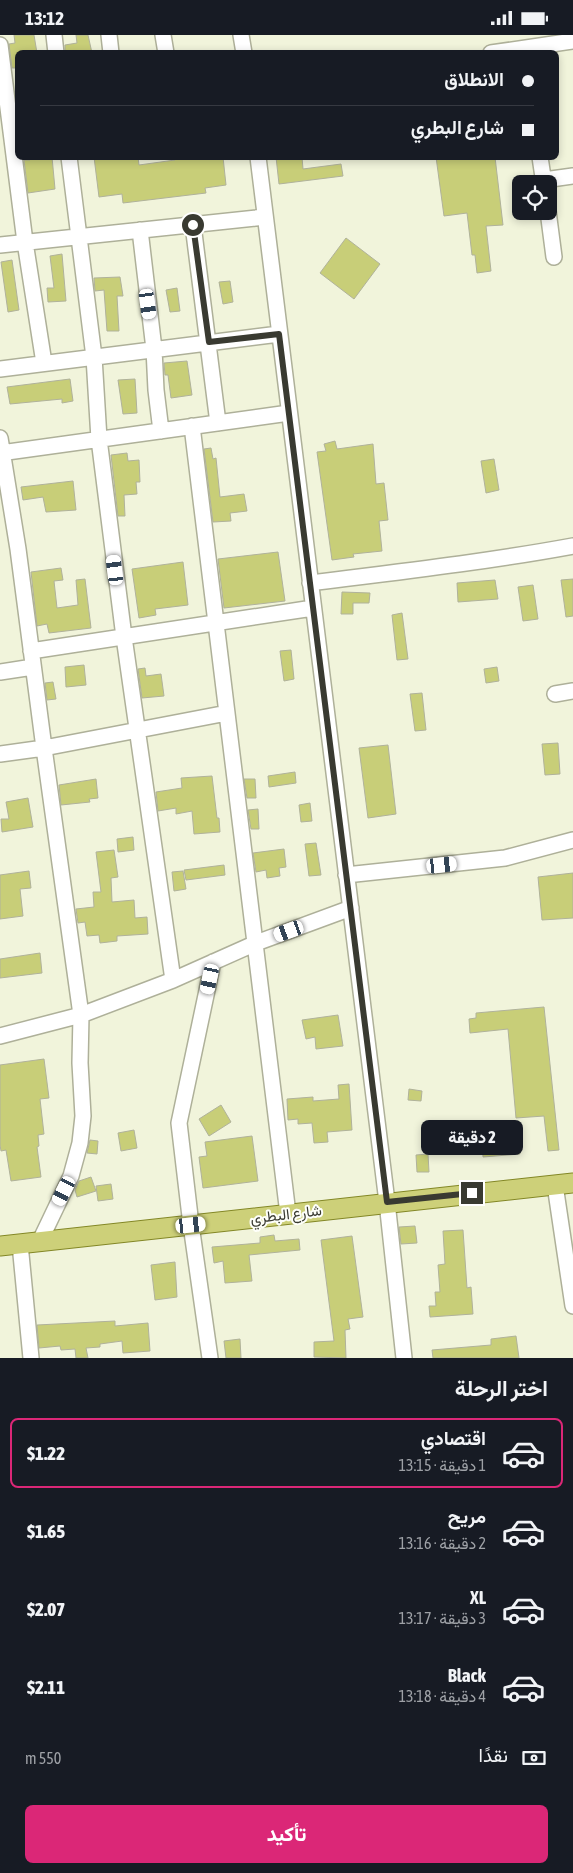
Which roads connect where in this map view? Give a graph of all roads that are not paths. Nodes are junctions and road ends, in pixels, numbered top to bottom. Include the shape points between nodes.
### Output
1 (54, 35) edge
2 (109, 35) edge
3 (164, 35) edge
4 (242, 35) edge
5 (573, 41) edge
6 (0, 45) edge
7 (56, 50) edge
8 (111, 50) edge
9 (166, 50) edge
10 (244, 50) edge
11 (512, 50) edge
12 (9, 122) edge
13 (69, 160) edge
14 (258, 160) edge
15 (540, 160) edge
16 (543, 175) edge
17 (573, 176) edge
18 (557, 179) edge
19 (265, 217) junction
20 (549, 220) edge
21 (193, 225) junction
22 (140, 230) junction
23 (79, 236) junction
24 (25, 242) junction
25 (0, 245) edge
26 (554, 257) dead end
27 (279, 334) junction
28 (209, 342) junction
29 (154, 349) junction
30 (94, 357) junction
31 (44, 363) junction
32 (0, 369) edge
33 (289, 413) junction
34 (218, 423) junction
35 (192, 426) junction
36 (162, 431) junction
37 (99, 439) junction
38 (0, 448) edge
39 (573, 546) edge
40 (310, 583) junction
41 (313, 608) junction
42 (216, 621) junction
43 (124, 637) junction
44 (31, 651) junction
45 (33, 667) junction
46 (0, 672) edge
47 (573, 691) edge
48 (555, 694) dead end
49 (228, 713) junction
50 (136, 730) junction
51 (44, 748) junction
52 (0, 754) edge
53 (573, 840) edge
54 (346, 875) junction
55 (351, 908) junction
56 (256, 943) junction
57 (213, 962) junction
58 (173, 980) junction
59 (81, 1015) junction
60 (0, 1035) edge
61 (564, 1184) edge
62 (387, 1202) junction
63 (288, 1214) junction
64 (191, 1225) junction
65 (40, 1241) junction
66 (20, 1244) junction
67 (0, 1246) edge
68 (573, 1306) edge
69 (31, 1358) edge
70 (210, 1358) edge
71 (404, 1358) edge

1 - 7 street
2 - 8 street
3 - 9 street
4 - 10 street
5 - 11 street
6 - 12 street
12 - 24 street
13 - 23 street
14 - 19 street
15 - 16 street
17 - 18 street
19 - 21 street
19 - 27 street
20 - 26 street
21 - 22 street
21 - 28 street
22 - 23 street
22 - 29 street
23 - 24 street
23 - 30 street
24 - 25 street
24 - 31 street
27 - 28 street
27 - 33 street
28 - 29 street
28 - 34 street
29 - 30 street
29 - 36 street
30 - 31 street
30 - 37 street
31 - 32 street
33 - 34 street
33 - 40 street
34 - 35 street
35 - 36 street
35 - 42 street
36 - 37 street
37 - 38 street
37 - 43 street
38 - 44 street via 18,549
39 - 40 street
40 - 41 street
41 - 42 street
41 - 54 street
42 - 43 street
42 - 49 street
43 - 44 street
43 - 50 street
44 - 45 street
45 - 46 street
45 - 51 street
47 - 48 street
49 - 50 street
49 - 56 street
50 - 51 street
50 - 58 street
51 - 52 street
51 - 59 street
53 - 54 street via 505,858
54 - 55 street
55 - 56 street
55 - 62 street
56 - 57 street
56 - 63 street
57 - 58 street
57 - 64 street via 179,1123
58 - 59 street
59 - 60 street
59 - 65 street via 83,1116 80,1143 71,1176
61 - 62 main road, شارع البطري
61 - 68 street
62 - 63 main road, شارع البطري
62 - 71 street
63 - 64 main road, شارع البطري
64 - 65 main road, شارع البطري
64 - 70 street
65 - 66 main road, شارع البطري
66 - 67 main road, شارع البطري
66 - 69 street

